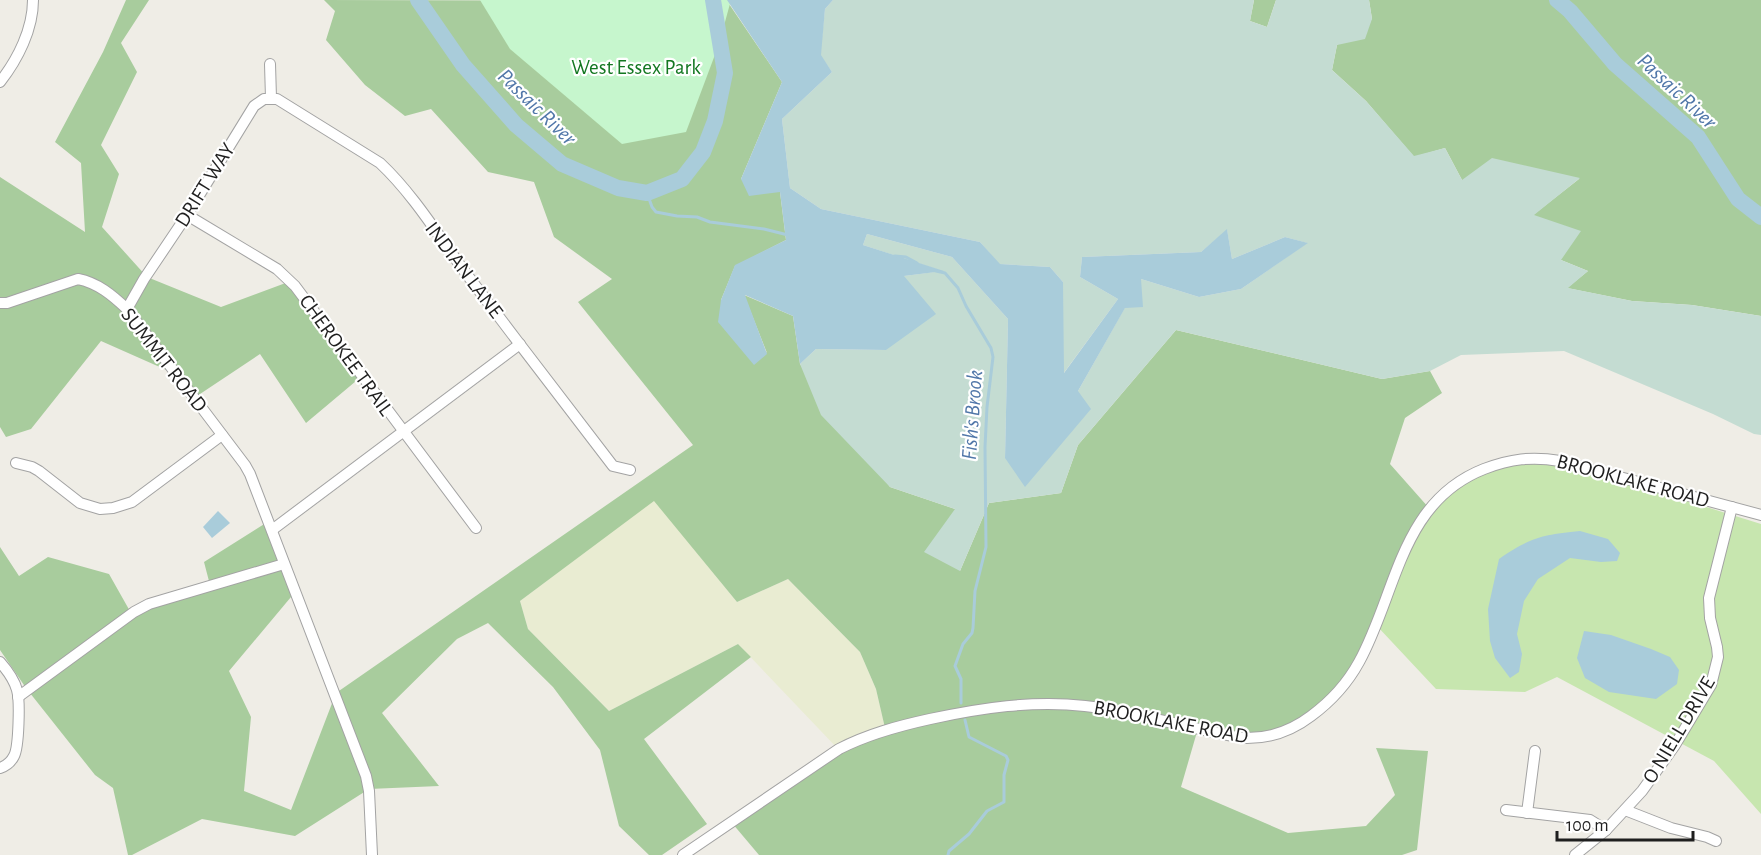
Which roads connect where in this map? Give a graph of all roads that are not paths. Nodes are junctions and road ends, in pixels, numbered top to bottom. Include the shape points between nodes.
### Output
1 (33, 0) edge
2 (270, 64) dead end
3 (0, 82) edge
4 (271, 98) junction
5 (187, 215) junction
6 (0, 303) edge
7 (127, 309) junction
8 (520, 344) junction
9 (403, 432) junction
10 (222, 435) junction
11 (16, 463) dead end
12 (630, 470) dead end
13 (1732, 507) junction
14 (1761, 515) edge
15 (476, 528) dead end
16 (272, 530) junction
17 (284, 564) junction
18 (0, 662) edge
19 (18, 697) junction
20 (1534, 751) dead end
21 (0, 768) edge
22 (1506, 810) dead end
23 (1626, 810) junction
24 (1527, 813) junction
25 (1606, 830) junction
26 (1716, 841) dead end
27 (1580, 853) edge
28 (372, 855) edge
29 (683, 855) edge

1 - 3 street via 24,42
2 - 4 street
4 - 5 street, DRIFT WAY via 254,106
4 - 8 street, INDIAN LANE via 287,104 389,171
5 - 7 street, DRIFT WAY
5 - 9 street, CHEROKEE TRAIL via 277,269 295,286
6 - 7 street, SUMMIT ROAD via 78,279 105,290
7 - 10 street, SUMMIT ROAD
8 - 9 street
8 - 12 street, INDIAN LANE via 613,466
9 - 15 street, CHEROKEE TRAIL
9 - 16 street
10 - 11 street via 132,502 112,508 80,503 39,471
10 - 16 street, SUMMIT ROAD via 250,474
13 - 14 street, BROOKLAKE ROAD
13 - 23 street, O NIELL DRIVE via 1708,598 1718,646 1711,685 1675,745
13 - 29 street, BROOKLAKE ROAD via 1560,460 1521,458 1496,464 1462,479 1425,513 1349,679 1324,707 1287,731 1257,739 1243,738 1062,704 1024,704 953,714 877,732 839,749
16 - 17 street, SUMMIT ROAD
17 - 19 street via 149,604
17 - 28 street via 366,776
18 - 19 street via 12,678
19 - 21 street via 16,750 9,763
20 - 24 street
22 - 24 street
23 - 25 street, O NIELL DRIVE
23 - 26 street
24 - 25 street via 1590,820
25 - 27 street, O NIELL DRIVE

